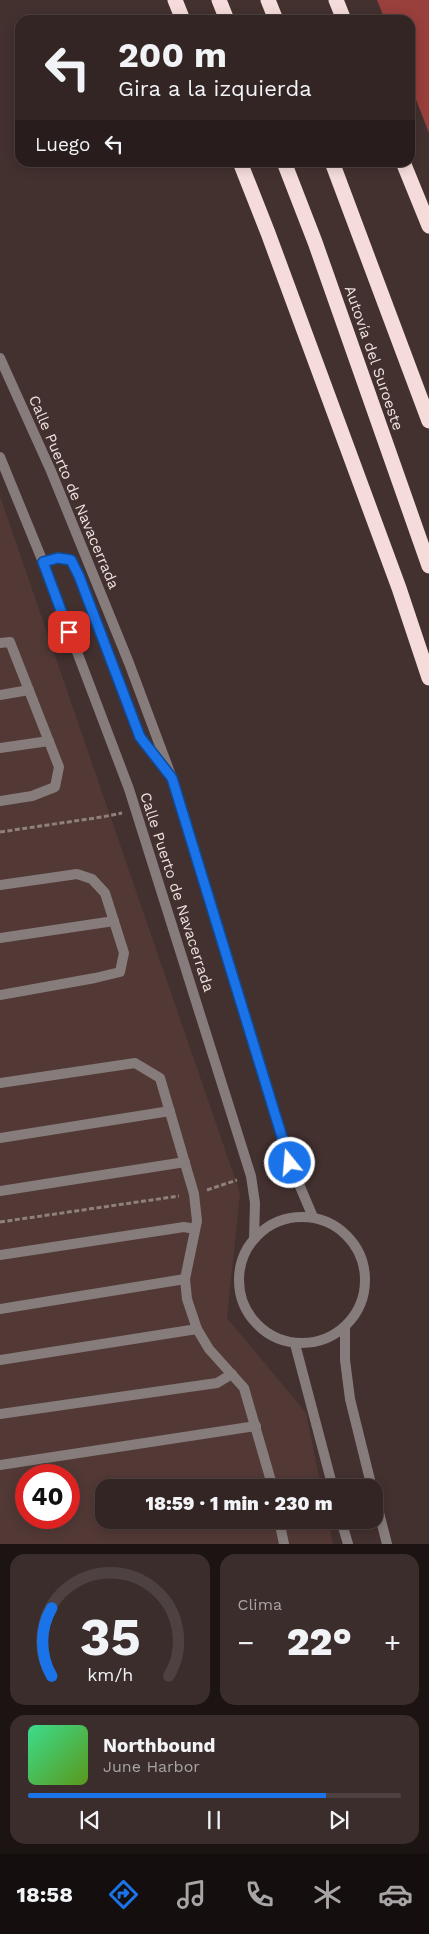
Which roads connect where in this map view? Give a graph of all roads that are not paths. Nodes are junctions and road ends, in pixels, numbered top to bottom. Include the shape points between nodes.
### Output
1 (175, 0) edge
2 (219, 0) edge
3 (268, 0) edge
4 (336, 0) edge
5 (181, 15) edge
6 (225, 15) edge
7 (274, 15) edge
8 (342, 15) edge
9 (242, 167) edge
10 (286, 167) edge
11 (334, 167) edge
12 (405, 167) edge
13 (429, 226) edge
14 (0, 358) edge
15 (429, 421) edge
16 (0, 457) edge
17 (43, 562) junction
18 (429, 566) edge
19 (0, 643) edge
20 (429, 678) edge
21 (29, 690) junction
22 (0, 695) edge
23 (49, 741) junction
24 (0, 748) edge
25 (172, 778) junction
26 (0, 801) edge
27 (0, 885) edge
28 (114, 921) junction
29 (0, 938) edge
30 (0, 995) edge
31 (0, 1083) edge
32 (170, 1111) junction
33 (0, 1138) edge
34 (184, 1162) junction
35 (0, 1192) edge
36 (313, 1218) junction
37 (195, 1229) junction
38 (254, 1239) junction
39 (0, 1256) edge
40 (186, 1279) junction
41 (0, 1309) edge
42 (345, 1327) junction
43 (197, 1329) junction
44 (295, 1344) junction
45 (0, 1360) edge
46 (232, 1374) junction
47 (0, 1414) edge
48 (256, 1426) junction
49 (0, 1465) edge
50 (271, 1479) edge
51 (331, 1479) edge
52 (370, 1479) edge
53 (383, 1528) edge
54 (281, 1529) edge
55 (344, 1529) edge
56 (284, 1544) edge
57 (348, 1544) edge
58 (387, 1544) edge

1 - 5 highway
2 - 6 highway
3 - 7 highway
4 - 8 highway
9 - 20 highway via 400,588
10 - 18 highway, Autovía del Suroeste
11 - 15 highway, Autovía del Suroeste
12 - 13 highway
14 - 25 street, Calle Puerto de Navacerrada via 51,471
16 - 17 street, Calle Puerto de Navacerrada
17 - 25 street, Calle Puerto de Navacerrada via 58,558 71,560 140,737
17 - 38 street, Calle Puerto de Navacerrada via 135,810 251,1176 255,1202
19 - 21 street via 10,642
21 - 22 street
21 - 23 street
23 - 24 street
23 - 26 street via 59,767 55,787 32,796
25 - 36 street, Calle Puerto de Navacerrada via 290,1163
27 - 28 street via 77,874 92,879 105,893
28 - 29 street
28 - 30 street via 124,953 120,972
31 - 32 street via 135,1063 160,1078
32 - 33 street
32 - 34 street
34 - 35 street
34 - 37 street via 194,1194
36 - 38 street via 280,1220
36 - 42 street via 332,1224 348,1236 360,1253 365,1272 365,1292 358,1312
37 - 39 street via 184,1227
37 - 40 street
38 - 44 street via 244,1256 239,1275 241,1294 248,1312 260,1328
40 - 41 street
40 - 43 street via 187,1299
42 - 44 street via 330,1338
42 - 52 street via 350,1399
43 - 45 street
43 - 46 street via 209,1349
44 - 51 street
46 - 47 street via 217,1383
46 - 48 street via 244,1388
48 - 49 street
48 - 50 street
53 - 58 street
54 - 56 street
55 - 57 street

